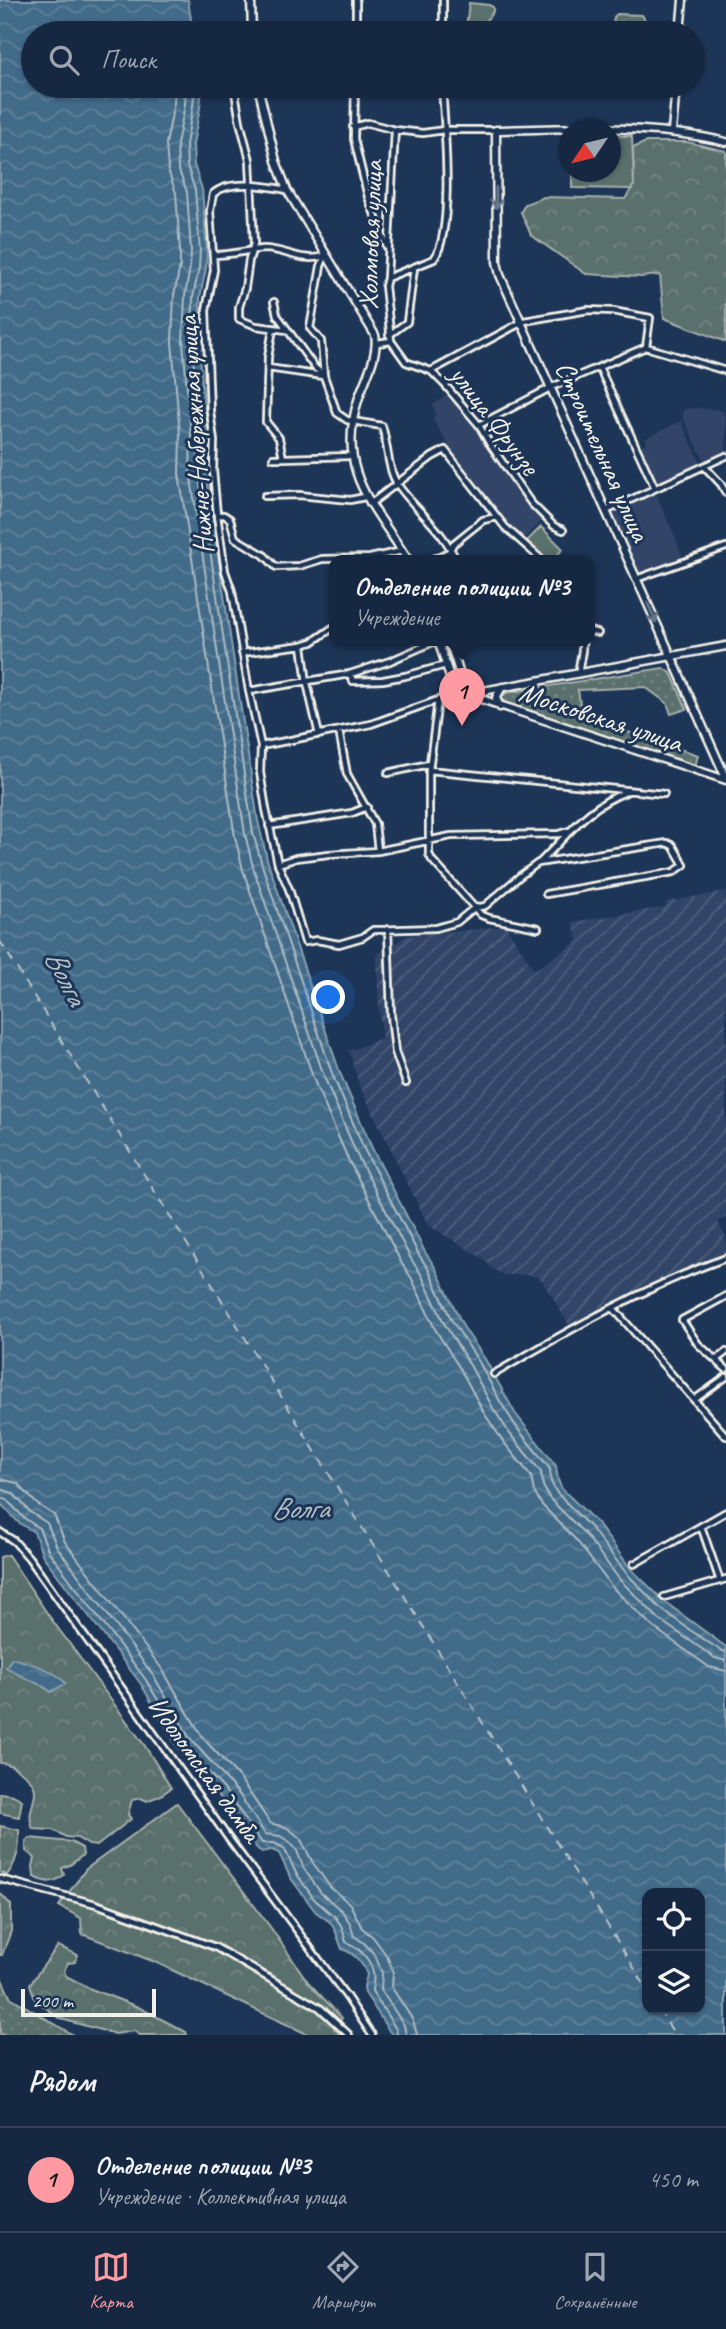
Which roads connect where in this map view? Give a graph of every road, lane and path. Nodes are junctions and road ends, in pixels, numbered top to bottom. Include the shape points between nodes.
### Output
1 (251, 0) edge
2 (356, 0) edge
3 (443, 0) edge
4 (682, 0) edge
5 (252, 21) edge
6 (356, 21) edge
7 (443, 21) edge
8 (681, 21) edge
9 (236, 98) edge
10 (261, 98) edge
11 (354, 98) edge
12 (443, 98) edge
13 (675, 98) edge
14 (353, 127) junction
15 (395, 130) junction
16 (444, 130) junction
17 (496, 130) junction
18 (672, 131) junction
19 (726, 142) edge
20 (251, 186) junction
21 (287, 190) junction
22 (388, 251) junction
23 (252, 252) junction
24 (214, 255) junction
25 (325, 256) junction
26 (414, 268) junction
27 (387, 278) junction
28 (274, 302) dead end
29 (522, 322) junction
30 (273, 329) junction
31 (288, 330) junction
32 (390, 338) junction
33 (377, 343) junction
34 (646, 347) junction
35 (599, 367) junction
36 (268, 368) junction
37 (431, 371) junction
38 (726, 372) edge
39 (324, 376) junction
40 (552, 387) junction
41 (353, 421) junction
42 (480, 425) junction
43 (352, 456) junction
44 (726, 456) edge
45 (273, 458) dead end
46 (283, 458) junction
47 (704, 466) junction
48 (397, 484) junction
49 (655, 488) junction
50 (726, 494) edge
51 (265, 496) dead end
52 (368, 501) junction
53 (606, 511) junction
54 (217, 514) junction
55 (497, 517) junction
56 (563, 530) dead end
57 (726, 547) edge
58 (451, 549) junction
59 (402, 551) junction
60 (384, 555) edge
61 (406, 555) edge
62 (443, 555) edge
63 (454, 555) edge
64 (536, 555) edge
65 (329, 559) edge
66 (636, 579) junction
67 (329, 630) edge
68 (595, 632) edge
69 (598, 633) dead end
70 (302, 645) junction
71 (424, 646) edge
72 (440, 646) edge
73 (451, 646) edge
74 (583, 646) edge
75 (726, 646) edge
76 (243, 653) junction
77 (672, 657) junction
78 (446, 665) junction
79 (350, 674) junction
80 (579, 674) junction
81 (307, 683) junction
82 (502, 687) junction
83 (249, 691) junction
84 (466, 694) junction
85 (456, 696) junction
86 (438, 700) junction
87 (500, 707) junction
88 (339, 731) junction
89 (319, 735) junction
90 (261, 746) junction
91 (429, 767) junction
92 (388, 773) dead end
93 (726, 779) edge
94 (627, 791) junction
95 (664, 794) dead end
96 (367, 807) junction
97 (269, 826) junction
98 (569, 831) junction
99 (429, 841) junction
100 (378, 851) junction
101 (538, 863) junction
102 (278, 864) junction
103 (546, 894) dead end
104 (474, 908) junction
105 (388, 929) junction
106 (538, 929) dead end
107 (406, 1083) dead end
108 (726, 1258) edge
109 (726, 1296) edge
110 (613, 1308) junction
111 (726, 1352) edge
112 (717, 1359) junction
113 (726, 1369) edge
114 (494, 1374) dead end
115 (726, 1377) edge
116 (694, 1400) junction
117 (726, 1436) edge
118 (726, 1512) edge
119 (701, 1526) junction
120 (0, 1532) edge
121 (634, 1564) dead end
122 (723, 1580) edge
123 (664, 1597) dead end
124 (0, 1879) edge
125 (349, 2035) edge
126 (372, 2035) edge

1 - 5 street
2 - 6 street
3 - 7 street
4 - 8 street
9 - 20 street
10 - 21 street
11 - 14 street
12 - 16 street
13 - 18 street
14 - 15 street via 368,123
14 - 22 street via 368,197
15 - 16 street
15 - 22 street, Холмовая улица
16 - 17 street
16 - 26 street via 442,240 434,258
17 - 18 street
17 -> 29 street, Строительная улица via 497,262
18 - 19 street
20 - 21 street, Нижне-Набережная улица
20 - 23 street
20 - 24 street, Нижне-Набережная улица via 213,194
21 - 25 street
22 - 27 street, Холмовая улица
23 - 24 street
23 - 25 street via 264,249 307,258
23 - 30 street via 239,319
24 - 54 street, Нижне-Набережная улица via 206,310
25 - 33 street
25 - 39 street via 310,328 321,341
26 - 27 street
26 - 32 street via 407,322
27 - 32 street, Холмовая улица
28 - 31 street via 277,316
29 - 34 street via 589,310 650,318
29 - 37 street
29 - 40 street, Строительная улица
30 - 31 street
30 - 36 street
31 - 39 street
32 - 33 street
32 - 37 street, улица Фрунзе via 405,362
33 - 41 street
34 - 35 street
34 - 38 street
35 - 40 street
35 - 49 street
36 - 39 street
36 - 46 street via 266,422 279,438
37 - 42 street, улица Фрунзе
39 - 41 street via 335,410
40 - 42 street
40 - 53 street, Строительная улица
41 - 43 street
41 - 48 street via 382,426
42 - 56 street, улица Фрунзе via 531,503
43 - 46 street
43 - 52 street
44 - 47 street
45 - 46 street
47 - 49 street
47 - 50 street
48 - 52 street
48 - 55 street via 445,450
48 - 58 street
49 - 53 street
51 - 52 street
52 - 59 street
53 - 66 street, Строительная улица
54 - 65 street via 230,519 237,541 276,567
54 - 76 street, Нижне-Набережная улица
55 - 58 street via 483,520
55 - 64 street
57 - 66 street
58 - 62 street
58 - 63 street
59 - 60 street
59 - 61 street
66 -> 77 street, Строительная улица
67 - 70 street
68 - 69 street
70 - 76 street
70 - 81 street
71 - 79 street
72 - 78 street
73 - 84 street
74 - 80 street
75 - 77 street
76 - 83 street, Нижне-Набережная улица
77 - 80 street
77 - 93 street, Строительная улица
78 - 79 street via 383,680 353,681
78 - 85 street
79 - 81 street
80 - 82 street
81 - 83 street
81 - 89 street
82 - 84 street
82 - 87 street via 496,698
83 - 90 street, Нижне-Набережная улица
84 - 85 street
84 - 87 street, Московская улица
85 - 86 street
86 - 88 street
86 - 91 street
87 - 93 street, Московская улица
88 - 89 street
88 - 96 street via 347,774
89 - 90 street
90 - 97 street, Нижне-Набережная улица via 260,772
91 - 92 street
91 - 94 street
91 - 99 street
94 - 95 street
94 - 98 street via 610,797
96 - 97 street
96 - 100 street via 376,824
97 - 102 street, Нижне-Набережная улица
98 - 99 street
98 - 101 street
99 - 100 street
99 - 104 street via 432,860
100 - 102 street via 296,858
101 - 103 street via 667,843 684,865 674,872
101 - 104 street via 485,906
102 - 105 street, Нижне-Набережная улица via 305,942 339,944
104 - 105 street via 457,922 436,928
104 - 106 street via 489,918
105 - 107 street via 392,1028
108 - 110 street
109 - 112 street via 682,1320 698,1344
110 - 114 street
110 - 116 street
111 - 112 street
112 - 113 street
115 - 116 street
116 - 117 street
118 - 119 street
119 - 121 street
119 - 122 street
120 - 126 street, Идоломская дамба via 29,1558
122 - 123 street
124 - 125 street via 96,1904 215,1947 320,2008

